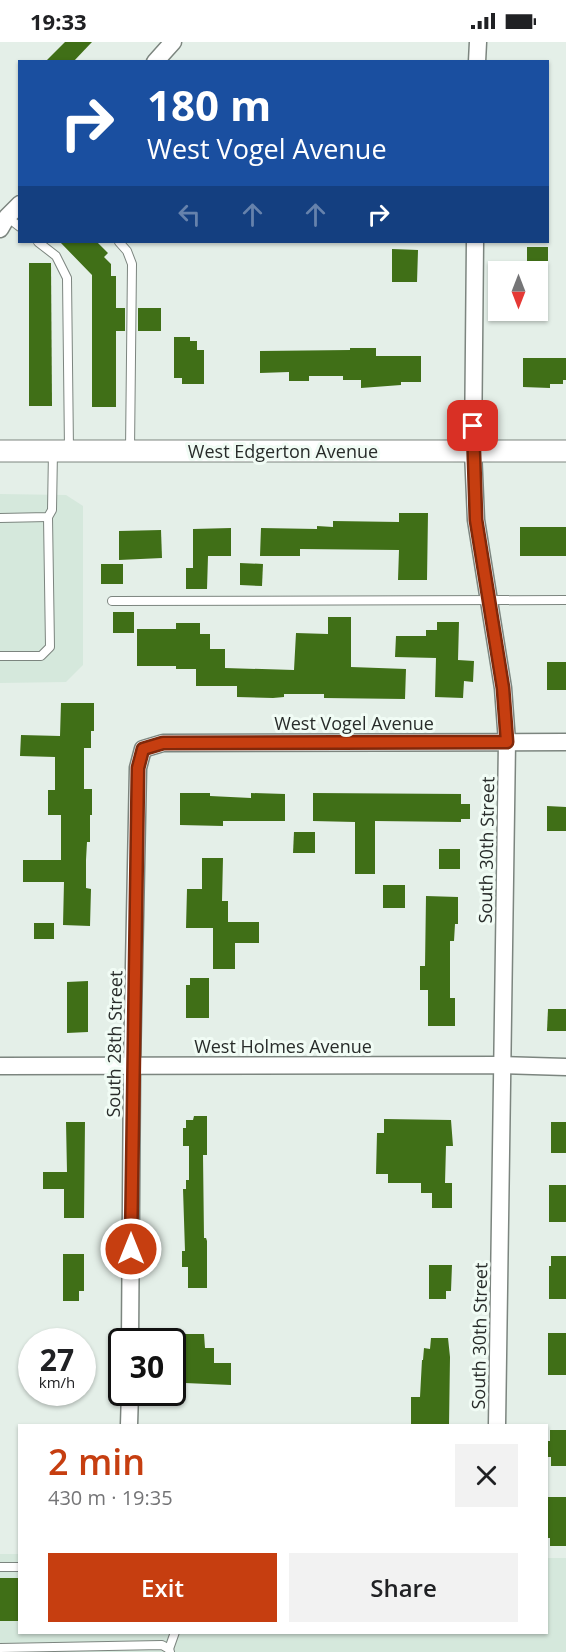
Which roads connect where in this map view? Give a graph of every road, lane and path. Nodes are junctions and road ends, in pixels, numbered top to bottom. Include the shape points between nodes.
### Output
1 (173, 42) edge
2 (478, 42) edge
3 (157, 60) edge
4 (477, 60) edge
5 (18, 208) edge
6 (9, 224) edge
7 (39, 243) edge
8 (120, 243) edge
9 (476, 243) edge
10 (61, 450) junction
11 (0, 451) edge
12 (130, 451) junction
13 (473, 451) junction
14 (566, 451) edge
15 (48, 516) junction
16 (0, 518) edge
17 (489, 600) junction
18 (566, 600) edge
19 (112, 601) dead end
20 (0, 656) edge
21 (507, 742) junction
22 (566, 742) edge
23 (143, 749) joint
24 (132, 1065) junction
25 (502, 1065) junction
26 (0, 1066) edge
27 (566, 1067) edge
28 (130, 1328) edge
29 (130, 1406) edge
30 (129, 1424) edge
31 (497, 1424) edge
32 (0, 1567) edge
33 (18, 1567) edge
34 (174, 1634) edge
35 (0, 1648) edge
36 (169, 1650) edge

1 - 3 street
2 - 4 street
5 - 6 street
7 - 10 lane via 56,256 67,278
8 - 12 lane via 132,264
9 - 13 street, South 30th Street
10 - 11 street, West Edgerton Avenue
10 - 12 street, West Edgerton Avenue
10 - 15 lane
12 - 13 street, West Edgerton Avenue
13 - 14 street, West Edgerton Avenue
13 - 17 street, South 30th Street via 476,520
15 - 16 lane
15 - 20 lane via 50,647 41,656
17 - 18 lane
17 - 19 lane
17 - 21 street, South 30th Street
21 - 22 street, West Vogel Avenue
21 - 23 street, West Vogel Avenue via 163,743
21 - 25 street, South 30th Street
23 - 24 street, South 28th Street via 138,768
24 - 25 street, West Holmes Avenue
24 - 26 street, West Holmes Avenue
24 - 28 street, South 28th Street
25 - 27 street, West Holmes Avenue
25 - 31 street, South 30th Street
29 - 30 street
32 - 33 lane
34 - 36 lane
35 - 36 lane via 162,1646

